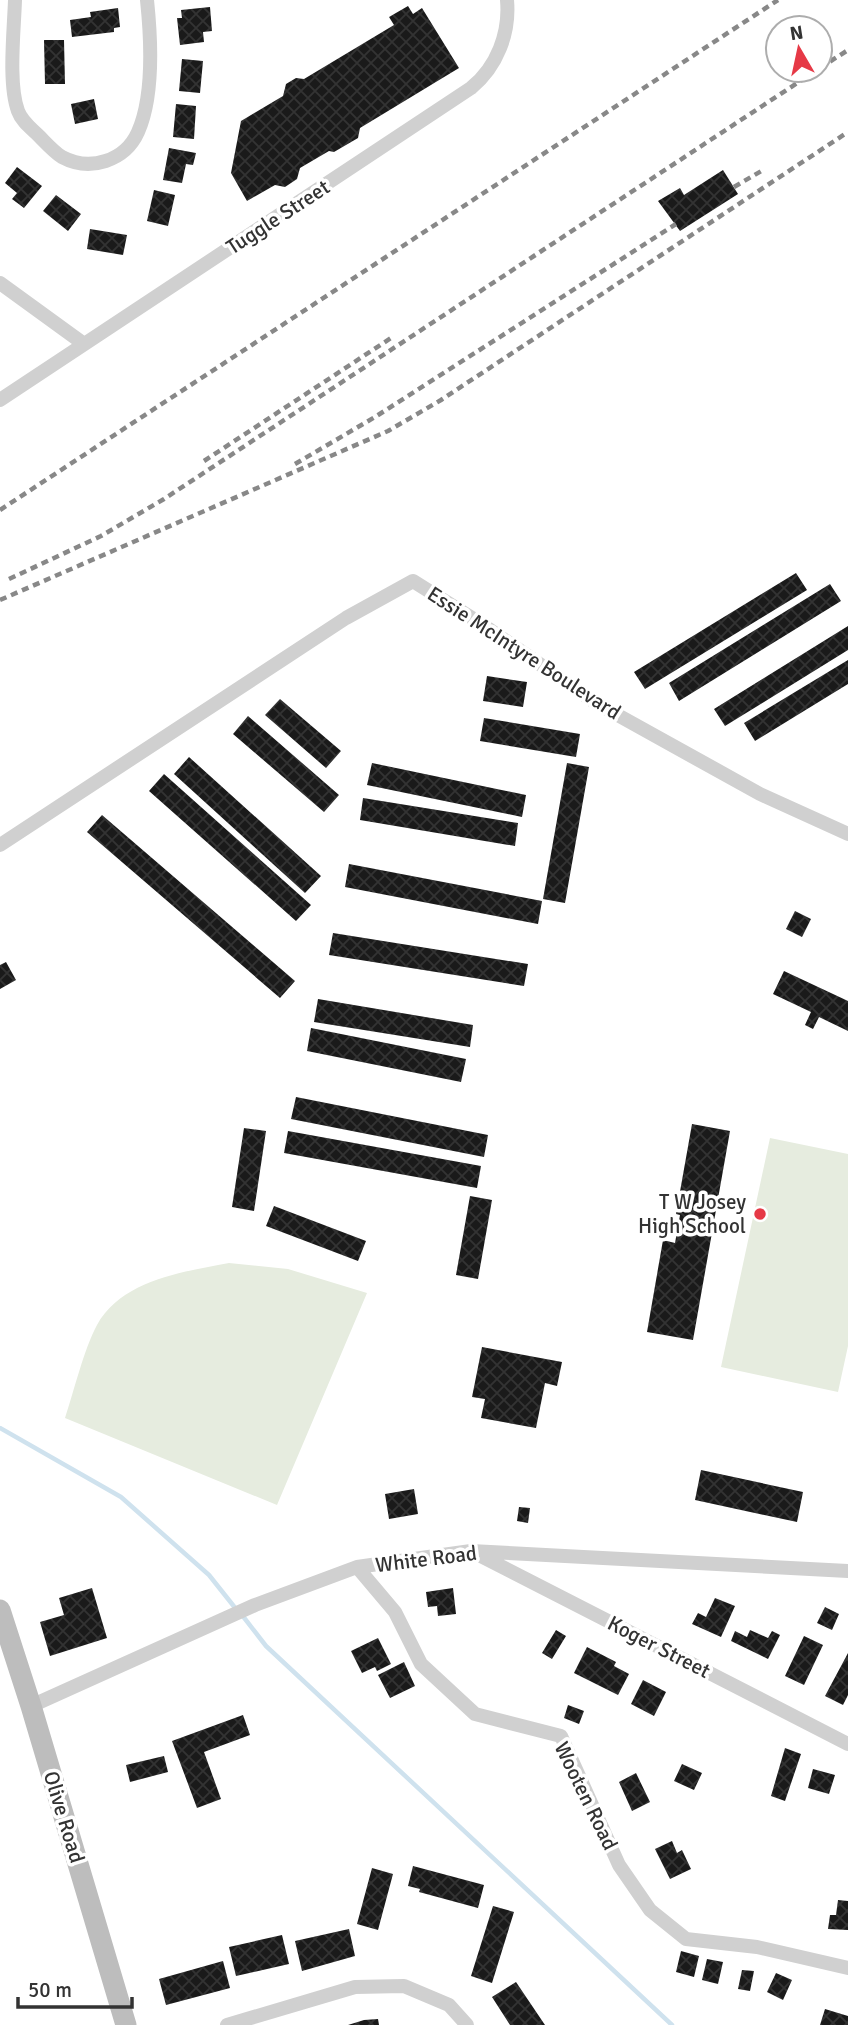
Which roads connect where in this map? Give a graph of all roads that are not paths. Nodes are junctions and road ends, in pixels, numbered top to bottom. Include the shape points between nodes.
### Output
1 (15, 0) edge
2 (147, 0) edge
3 (507, 0) edge
4 (0, 284) edge
5 (84, 344) junction
6 (0, 400) edge
7 (848, 834) edge
8 (0, 845) edge
9 (471, 1551) junction
10 (356, 1567) junction
11 (848, 1572) edge
12 (0, 1610) edge
13 (31, 1706) junction
14 (848, 1744) edge
15 (848, 1968) edge
16 (126, 2025) edge
17 (227, 2025) edge
18 (467, 2025) edge

1 - 2 street via 18,110 23,121 60,156 88,164 124,152 144,116 150,62
3 - 5 street, Tuggle Street via 498,56 481,80
4 - 5 street
5 - 6 street, Tuggle Street
7 - 8 street, Essie McIntyre Boulevard via 760,794 596,703 413,581 346,618
9 - 10 street, White Road
9 - 11 street, White Road
9 - 14 street, Koger Street
10 - 13 street, White Road via 239,1612
10 - 15 street, Wooten Road via 395,1612 421,1664 475,1714 561,1736 620,1866 650,1910 686,1938 757,1947
12 - 13 street, Olive Road
13 - 16 street, Olive Road
17 - 18 street via 355,1987 404,1986 449,2005

